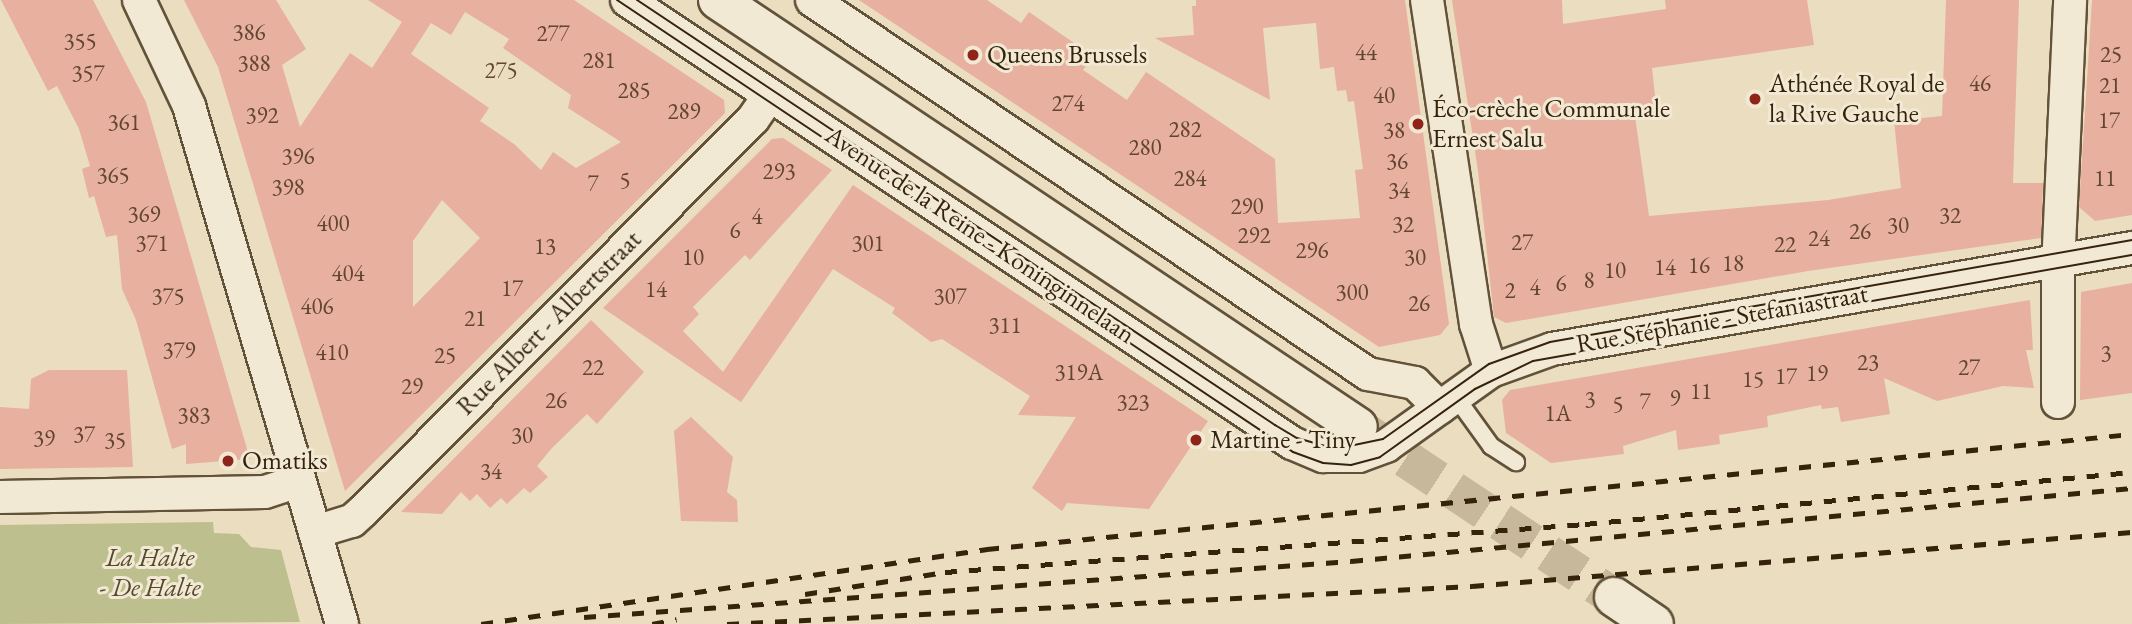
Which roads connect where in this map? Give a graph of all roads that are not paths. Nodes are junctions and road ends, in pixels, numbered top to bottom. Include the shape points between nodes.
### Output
1 (139, 0) edge
2 (627, 0) edge
3 (718, 0) edge
4 (812, 0) edge
5 (1427, 0) edge
6 (2070, 0) edge
7 (770, 95) junction
8 (2132, 248) edge
9 (2058, 261) junction
10 (1492, 371) junction
11 (1447, 402) junction
12 (2058, 402) dead end
13 (1348, 442) junction
14 (1516, 462) dead end
15 (299, 481) junction
16 (0, 497) edge
17 (315, 532) junction
18 (1614, 597) tunnel mouth
19 (342, 624) edge
20 (1654, 624) edge

1 - 15 street via 189,106
2 - 7 street, Avenue de la Reine - Koninginnelaan
3 - 13 main road, Avenue de la Reine - Koninginnelaan
4 - 11 street via 1367,374 1415,383
5 - 10 street via 1476,324
6 - 9 street
7 - 13 street, Avenue de la Reine - Koninginnelaan via 1292,443
7 - 17 street, Rue Albert - Albertstraat via 752,119 363,511 352,521
8 - 9 street, Rue Stéphanie - Stefaniastraat
9 - 10 street, Rue Stéphanie - Stefaniastraat via 1552,349
9 - 12 street
10 - 11 street, Rue Stéphanie - Stefaniastraat
11 - 13 street, Rue Stéphanie - Stefaniastraat via 1386,446
11 - 14 lane via 1491,446
15 - 16 street via 265,492
15 - 17 street
17 - 19 street
18 - 20 main road

